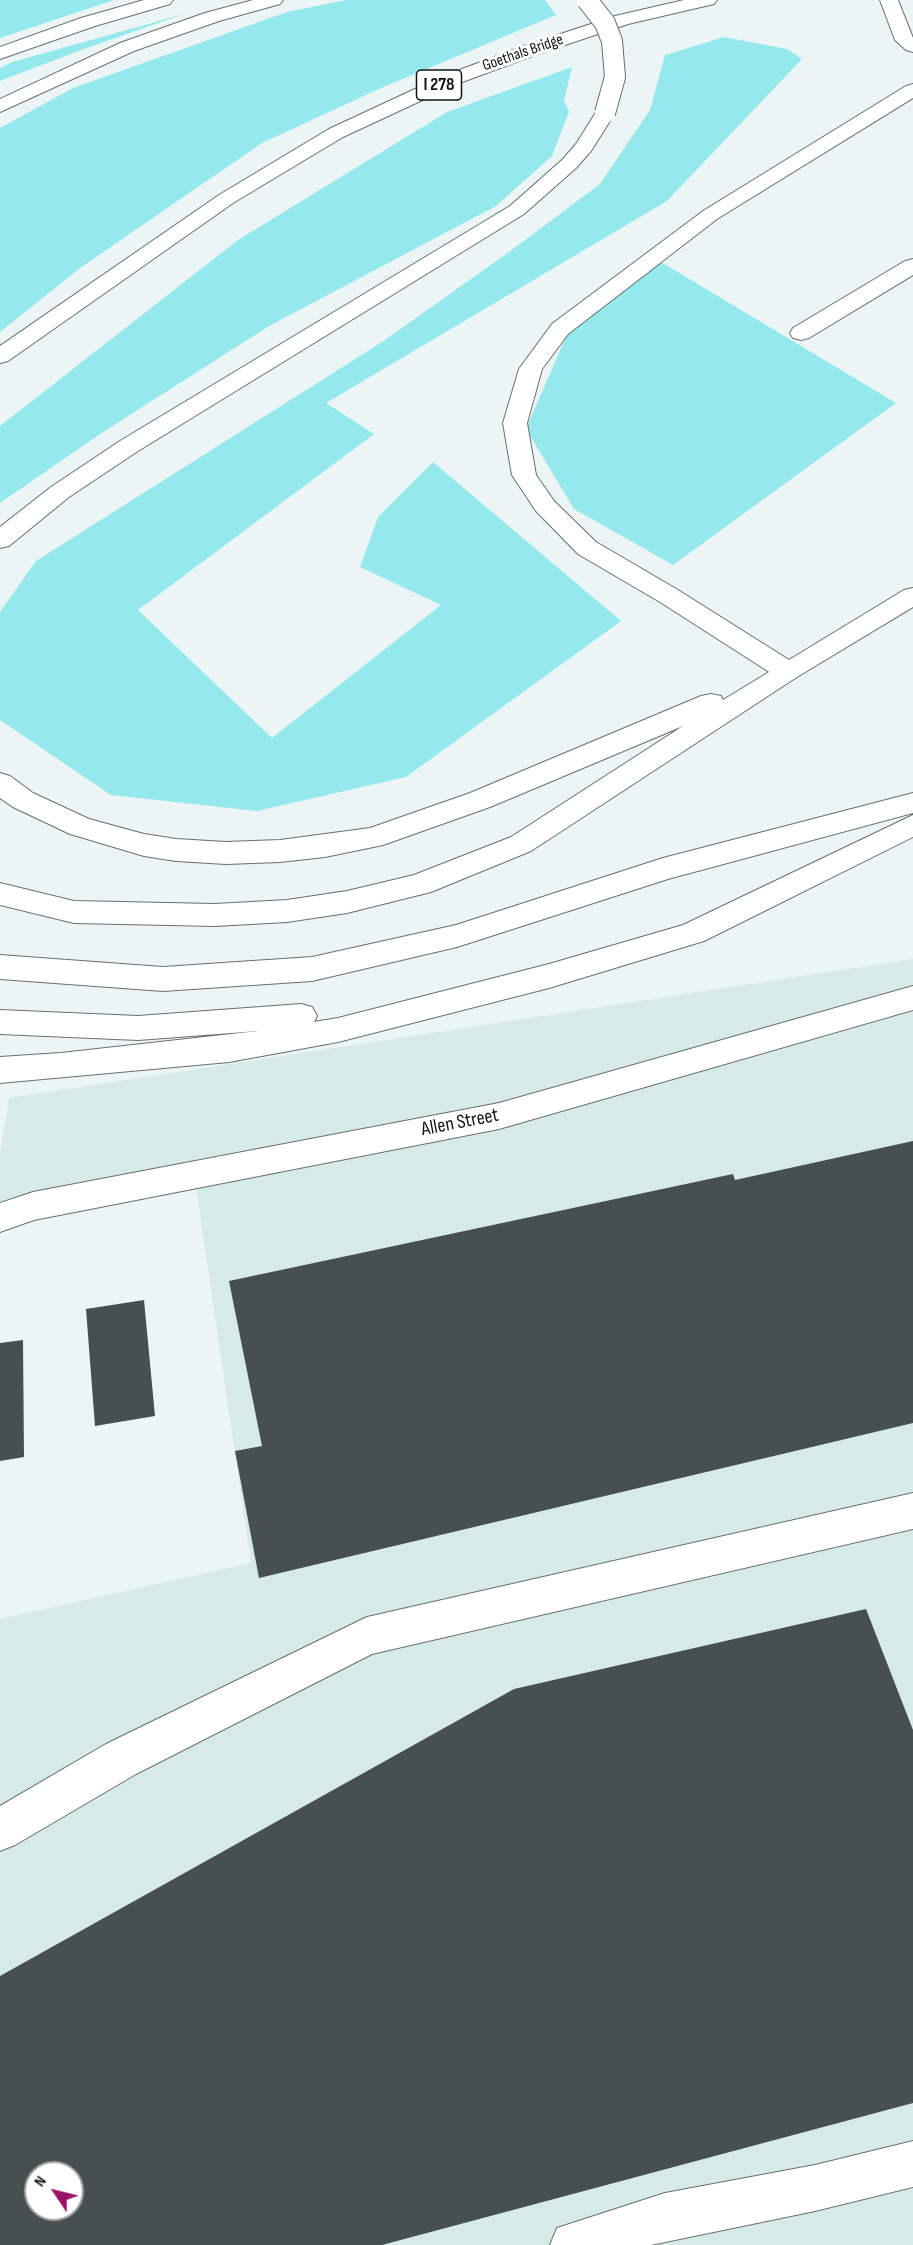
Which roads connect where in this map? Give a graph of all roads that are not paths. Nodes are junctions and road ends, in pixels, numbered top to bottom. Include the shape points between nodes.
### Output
1 (164, 0) edge
2 (274, 0) edge
3 (587, 0) edge
4 (708, 0) edge
5 (889, 0) edge
6 (913, 46) edge
7 (0, 53) edge
8 (913, 90) edge
9 (0, 106) edge
10 (913, 266) edge
11 (801, 333) dead end
12 (2, 366) edge
13 (0, 540) edge
14 (913, 596) edge
15 (788, 671) junction
16 (0, 783) edge
17 (913, 803) edge
18 (913, 825) edge
19 (0, 894) edge
20 (0, 967) edge
21 (464, 998) junction
22 (913, 998) edge
23 (0, 1022) edge
24 (0, 1070) edge
25 (0, 1218) edge
26 (913, 1511) edge
27 (0, 1830) edge
28 (913, 2164) edge
29 (574, 2245) edge

1 - 7 main road
2 - 9 main road via 127,47
3 - 13 main road, bridge via 605,23 612,41 615,77 605,114 569,164 517,210 147,435 60,492
4 - 12 main road, Goethals Bridge / I 278 via 594,29 490,64 378,112 243,187
5 - 6 main road via 904,40
8 - 15 main road via 710,215 560,329 531,369 515,423 524,475 545,506 587,548
10 - 11 main road
14 - 15 main road
15 - 16 main road via 480,800 373,838 325,846 226,853 144,844 80,827 33,805
15 - 19 main road via 521,844 420,884 327,905 215,915 74,912
17 - 20 main road via 663,869 457,936 312,969 163,979
18 - 21 main road via 693,933
21 - 23 main road via 270,1020 138,1028
21 - 24 main road via 338,1030 229,1049
22 - 25 main road, Allen Street via 499,1116 33,1206
26 - 27 main road via 367,1636 121,1759
28 - 29 main road via 665,2217

